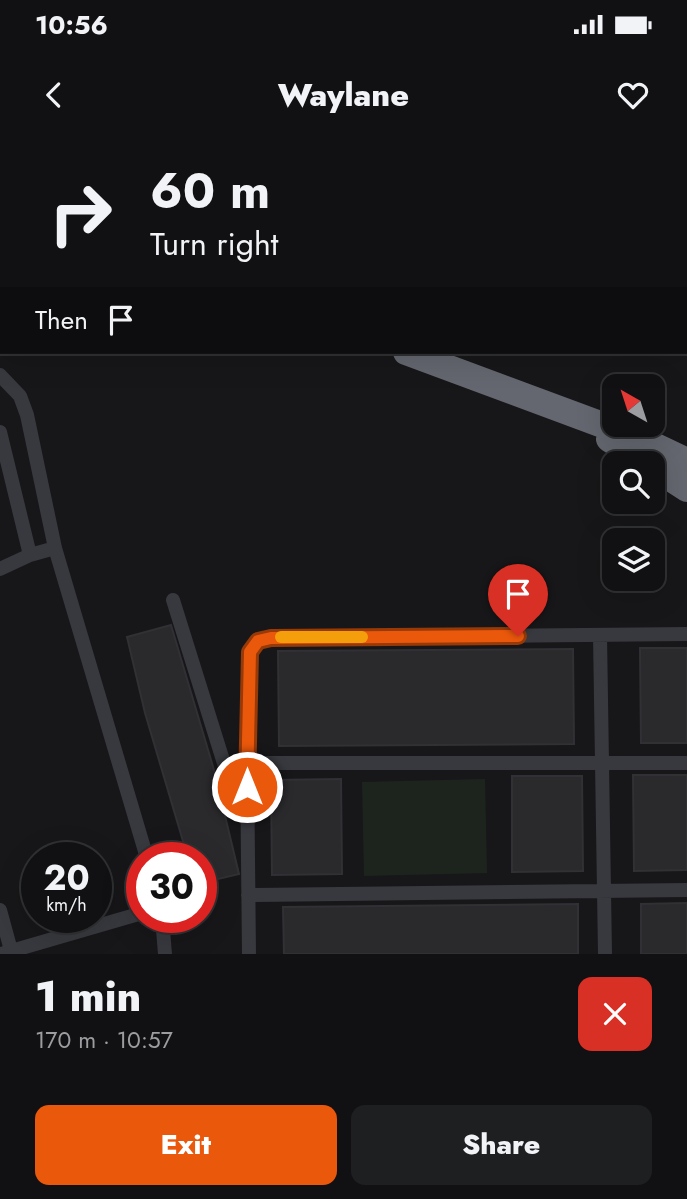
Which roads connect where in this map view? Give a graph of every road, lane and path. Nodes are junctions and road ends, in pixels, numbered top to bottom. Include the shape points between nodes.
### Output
1 (411, 354) edge
2 (0, 375) edge
3 (569, 414) junction
4 (0, 432) edge
5 (627, 451) edge
6 (687, 461) edge
7 (665, 475) edge
8 (687, 489) edge
9 (55, 548) junction
10 (30, 555) junction
11 (0, 569) edge
12 (173, 600) dead end
13 (687, 634) edge
14 (600, 635) junction
15 (247, 762) junction
16 (687, 763) edge
17 (602, 764) junction
18 (247, 835) junction
19 (142, 842) edge
20 (687, 890) edge
21 (604, 891) junction
22 (248, 895) junction
23 (0, 909) edge
24 (126, 918) edge
25 (163, 933) edge
26 (8, 953) edge
27 (165, 954) edge
28 (249, 954) edge
29 (605, 954) edge

1 - 3 highway
2 - 9 street via 20,396 27,415
3 - 5 highway
3 - 6 highway
4 - 10 street
7 - 8 highway
9 - 10 street
9 - 19 street
10 - 11 street
12 - 18 street via 227,773 247,820
13 - 14 street
14 - 15 street via 265,638 250,652
14 - 17 street
15 - 17 street
15 - 18 street
16 - 17 street
17 - 21 street
18 - 22 street
20 - 21 street
21 - 22 street
21 - 29 street
22 - 28 street
23 - 26 street
24 - 26 street
25 - 27 street

